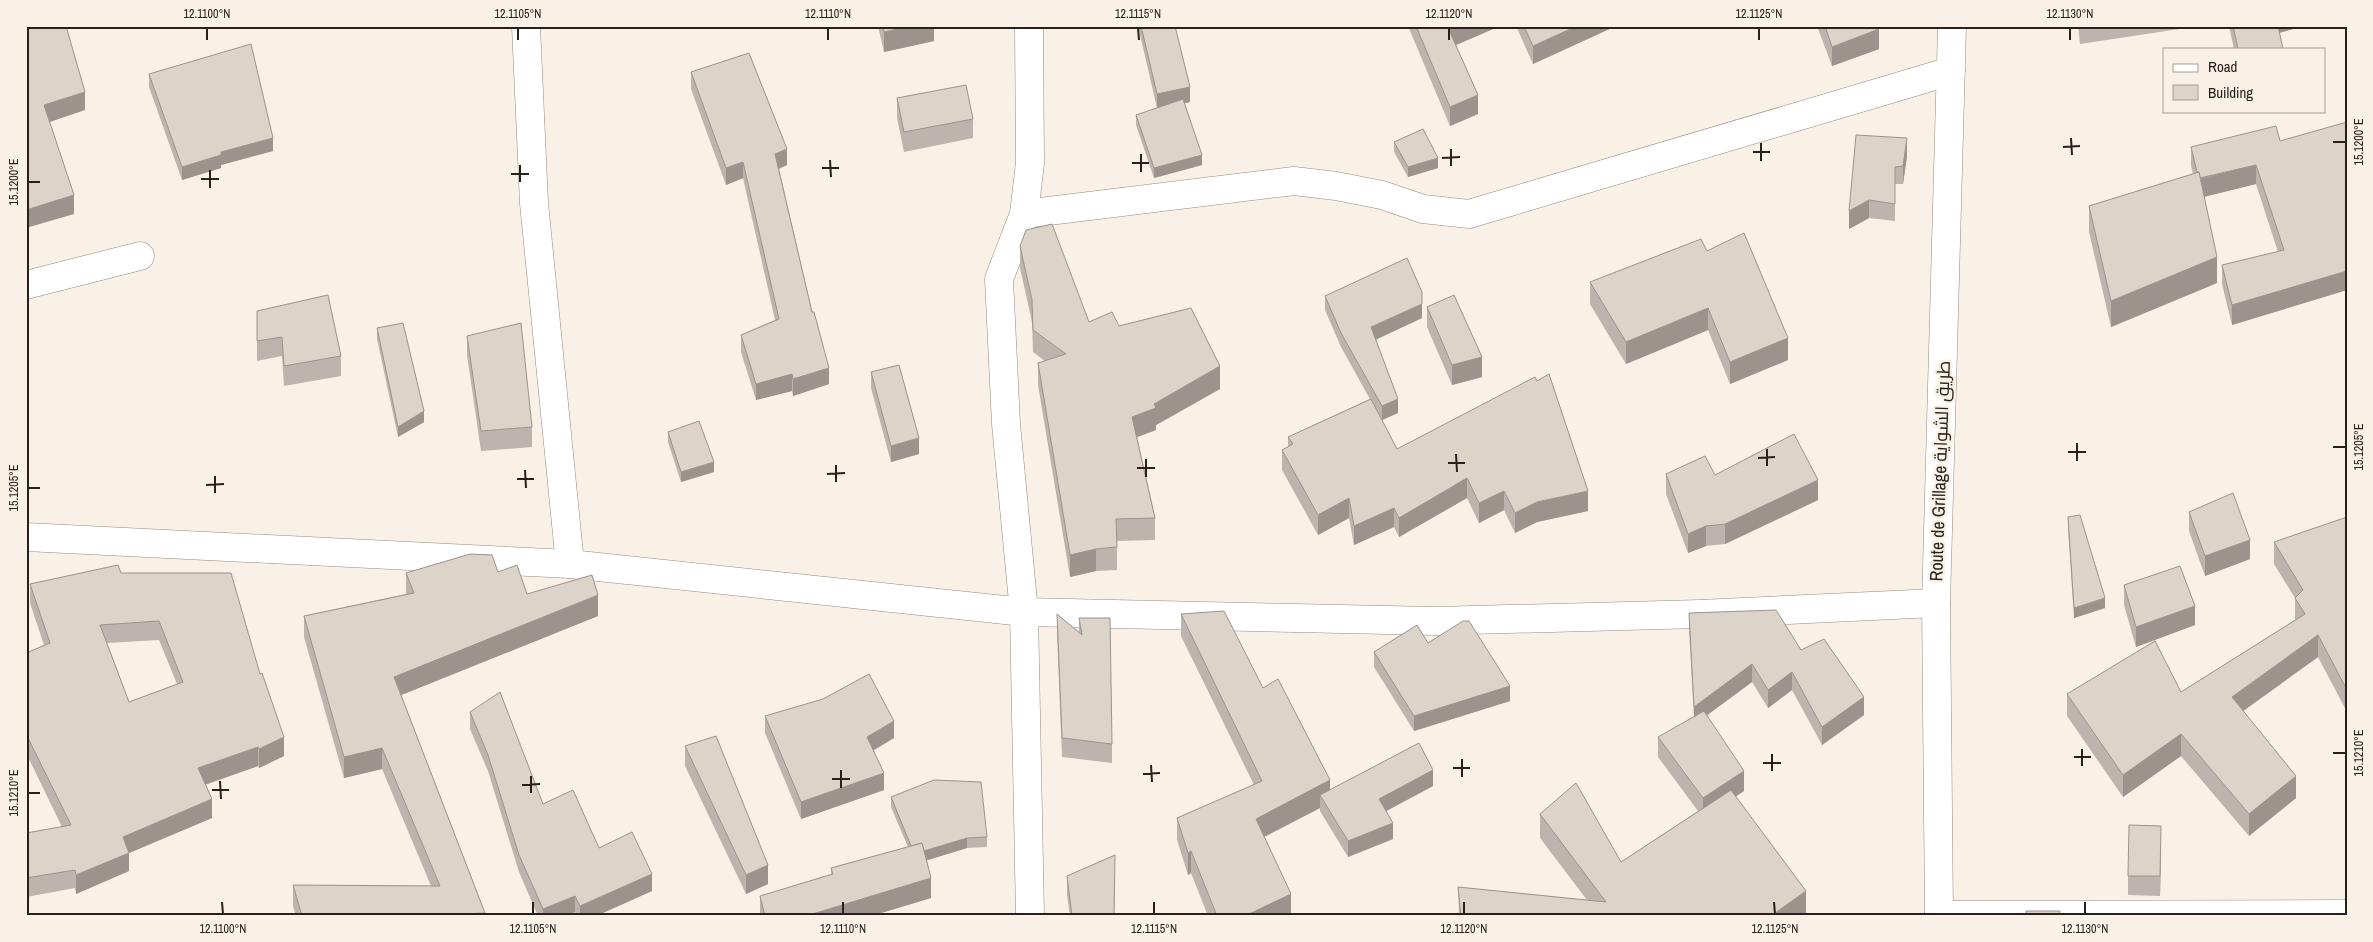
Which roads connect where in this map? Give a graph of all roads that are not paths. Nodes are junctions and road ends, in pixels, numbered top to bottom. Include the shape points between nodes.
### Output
1 (526, 26) edge
2 (1029, 26) edge
3 (1952, 26) edge
4 (1951, 70) junction
5 (1024, 214) junction
6 (140, 256) dead end
7 (26, 285) edge
8 (26, 537) edge
9 (570, 564) junction
10 (1936, 604) junction
11 (1024, 612) junction
12 (2347, 914) edge
13 (1939, 915) edge
14 (1030, 916) edge

1 - 9 street via 534,203
2 - 5 street via 1030,163
3 - 4 street, Route de Grillage طريق الشواية
4 - 5 street via 1469,214 1423,209 1382,195 1294,181
4 - 10 street, Route de Grillage طريق الشواية
5 - 11 street via 999,279 1006,424
6 - 7 street
8 - 9 street
9 - 11 street
10 - 11 street via 1435,621
10 - 13 street, Route de Grillage طريق الشواية
11 - 14 street
12 - 13 street

